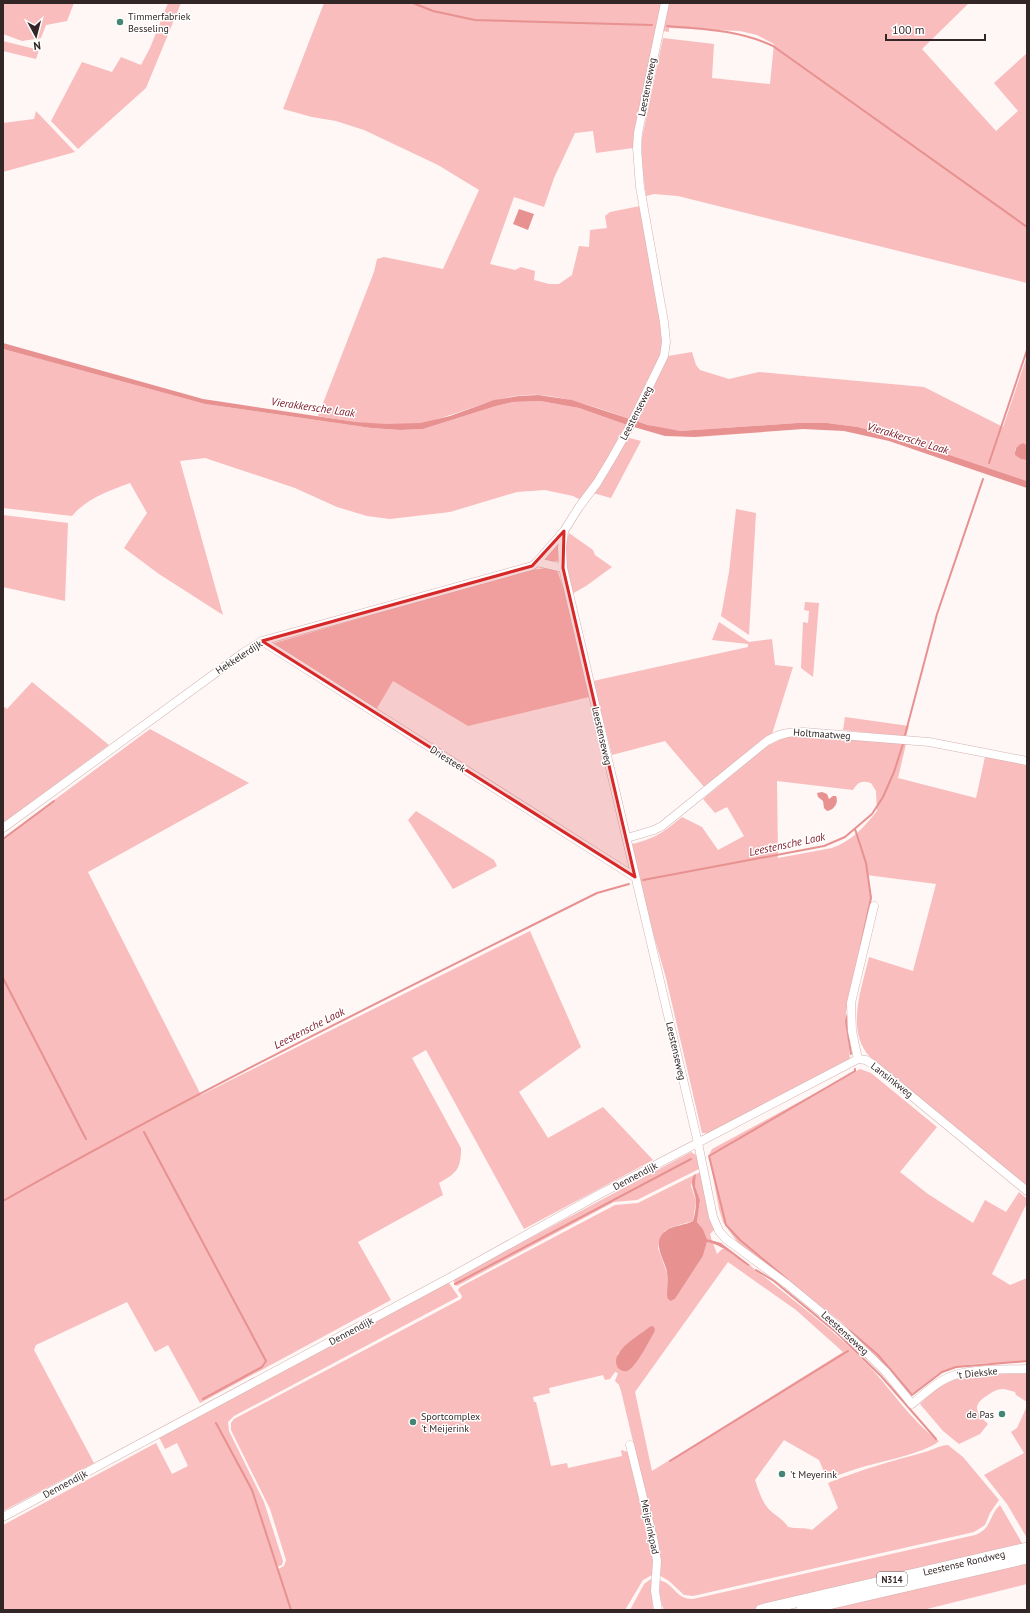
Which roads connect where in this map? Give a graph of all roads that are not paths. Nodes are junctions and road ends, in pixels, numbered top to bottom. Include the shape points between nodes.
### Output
1 (665, 3) edge
2 (564, 530) junction
3 (537, 562) junction
4 (563, 568) junction
5 (262, 641) junction
6 (1027, 761) edge
7 (3, 828) edge
8 (626, 838) junction
9 (635, 877) junction
10 (874, 906) dead end
11 (858, 1059) junction
12 (698, 1143) junction
13 (1027, 1191) edge
14 (1027, 1369) edge
15 (912, 1404) joint
16 (630, 1445) dead end
17 (3, 1517) edge
18 (1026, 1553) edge
19 (658, 1610) edge
20 (761, 1610) edge
21 (802, 1610) edge

1 - 2 street, Leestenseweg via 637,148 640,186 664,322 664,356 629,428 597,483
2 - 3 street, Hekkelerdijk
2 - 4 street, Leestenseweg
3 - 4 street
3 - 5 street, Hekkelerdijk via 508,574
4 - 8 street, Leestenseweg
5 - 7 street, Hekkelerdijk
5 - 9 street, Driesteek
6 - 8 street, Holtmaatweg via 929,742 789,732 767,741 662,826
8 - 9 street, Leestenseweg
9 - 12 street, Leestenseweg
10 - 11 street via 851,1003 852,1031
11 - 12 street, Lansinkweg
11 - 13 street, Lansinkweg via 874,1065
12 - 15 street, Leestenseweg via 713,1217 719,1231 844,1331 886,1372
12 - 17 street, Dennendijk
14 - 15 street, 't Diekske via 953,1375
16 - 19 street, Meijerinkpad via 654,1542
18 - 20 main road, Leestense Rondweg / N314
18 - 21 main road, Leestense Rondweg / N314

